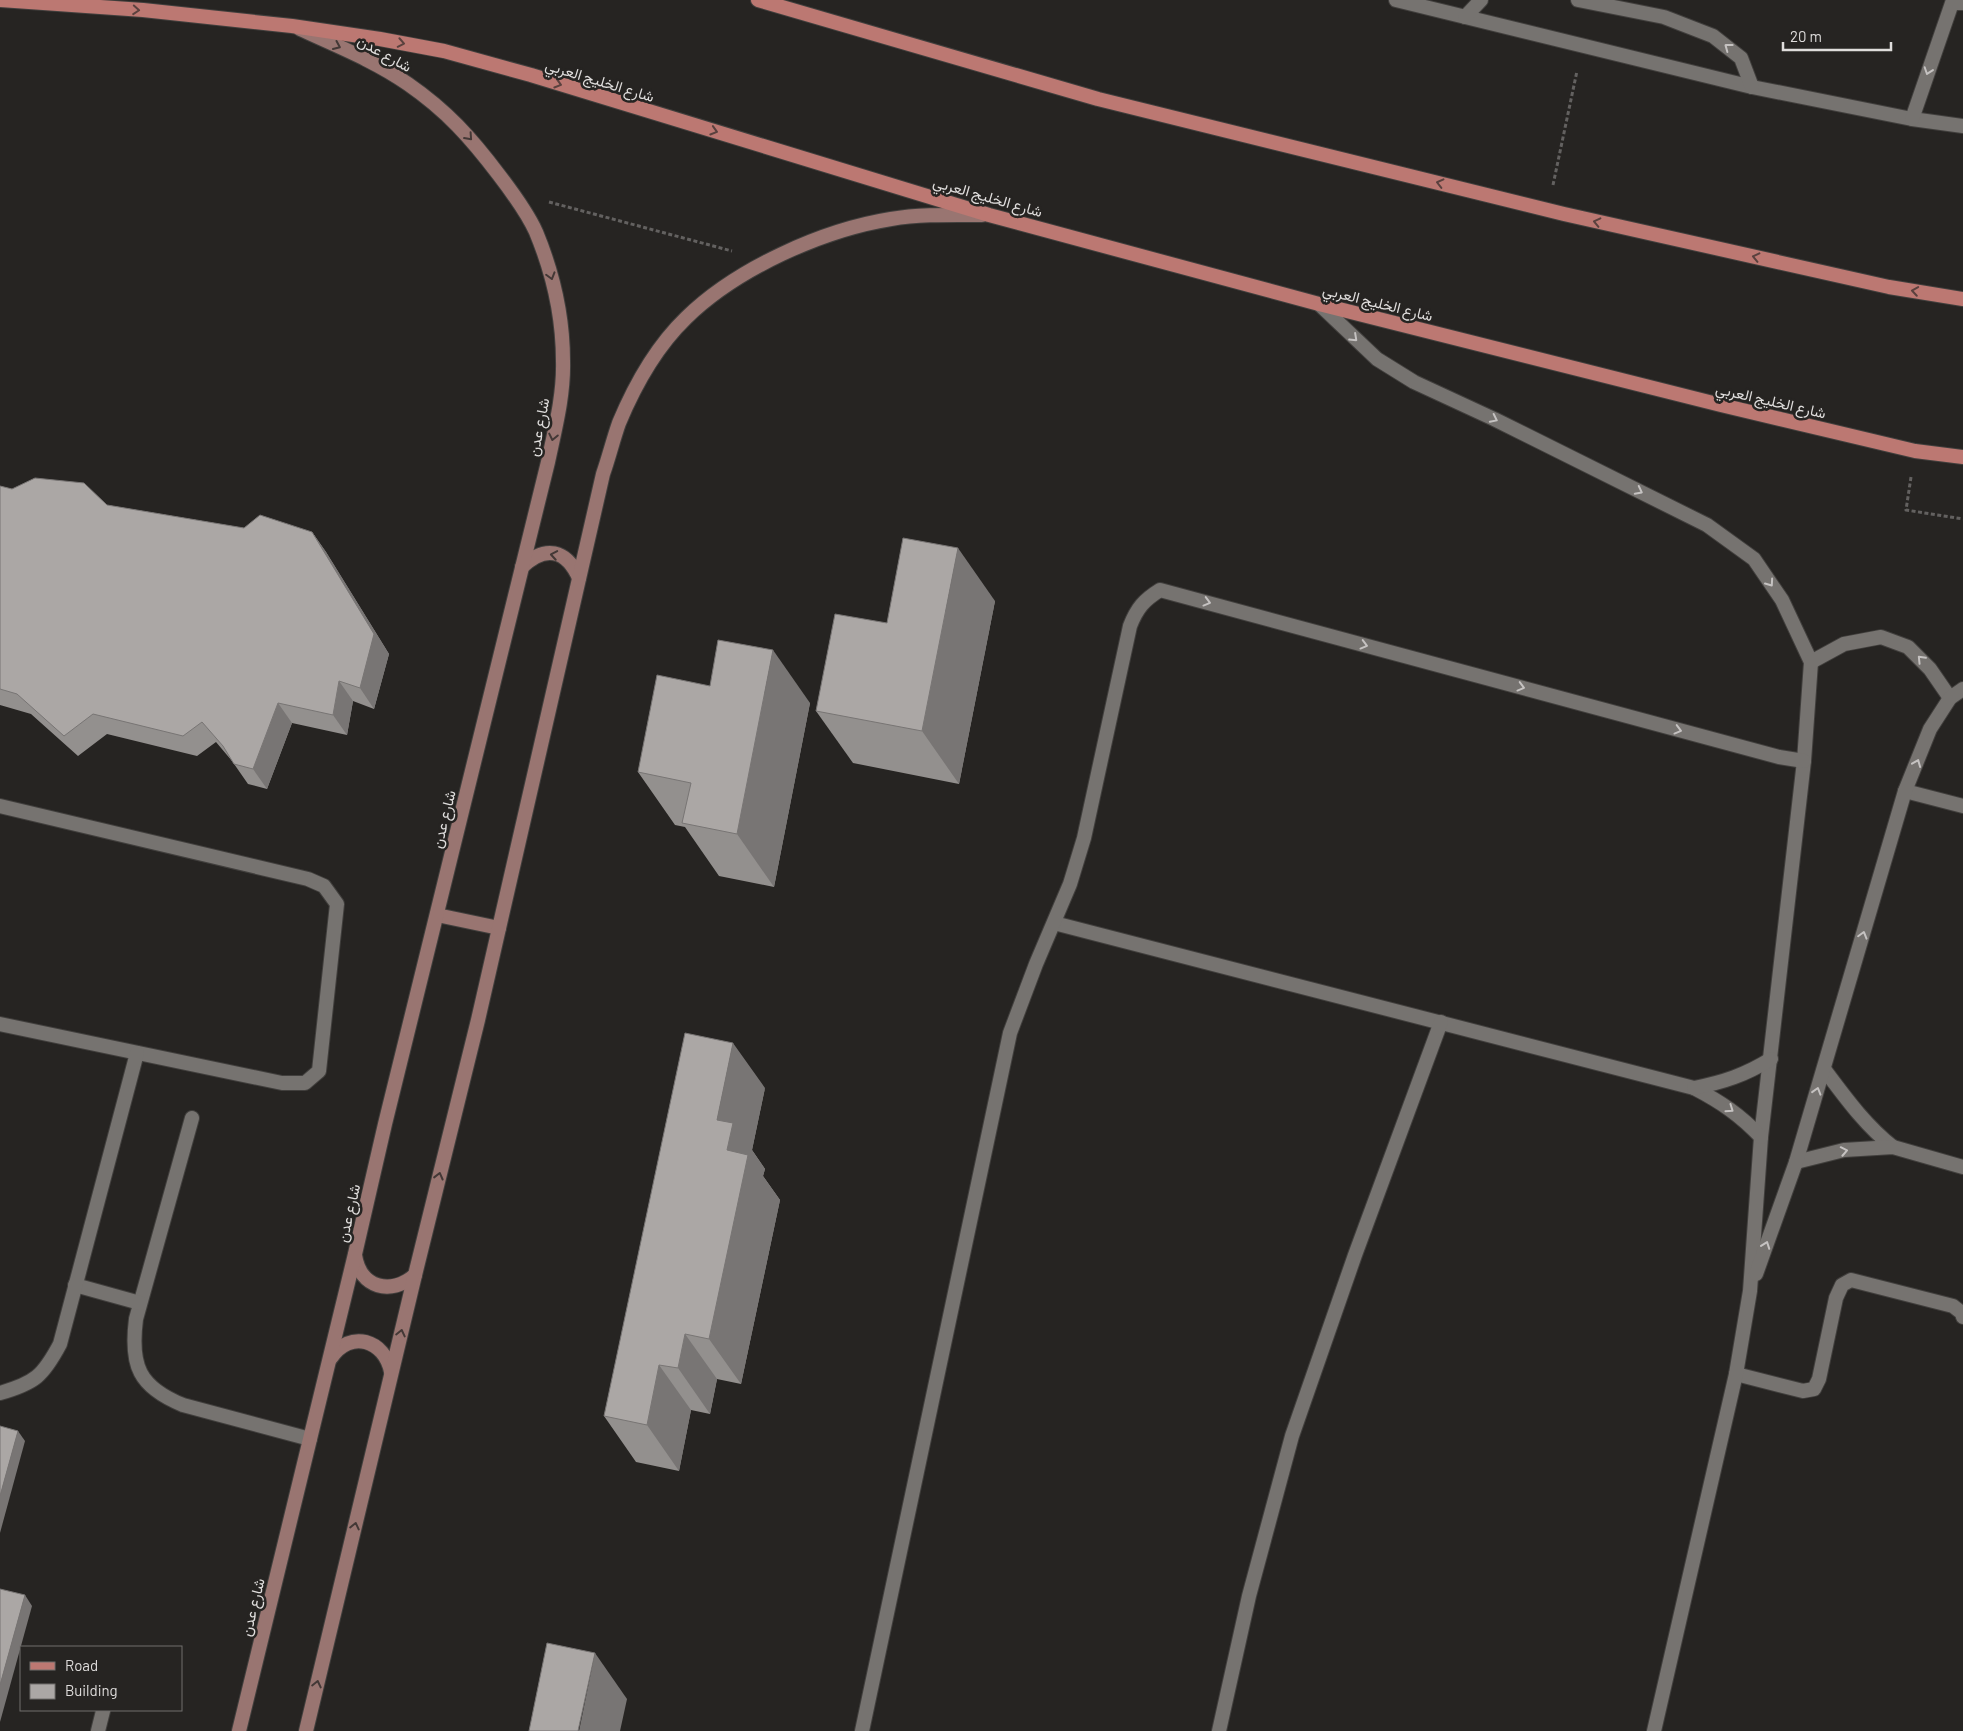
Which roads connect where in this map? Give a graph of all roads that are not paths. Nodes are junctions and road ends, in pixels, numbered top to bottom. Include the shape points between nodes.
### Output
1 (0, 0) edge
2 (758, 0) edge
3 (1396, 0) edge
4 (1480, 0) edge
5 (1578, 0) edge
6 (1963, 3) edge
7 (1465, 17) junction
8 (292, 26) junction
9 (1752, 87) junction
10 (1912, 119) junction
11 (1963, 126) edge
12 (989, 215) junction
13 (1963, 299) edge
14 (1319, 304) junction
15 (1963, 457) edge
16 (522, 567) junction
17 (579, 578) junction
18 (1810, 662) junction
19 (1963, 689) edge
20 (1950, 698) junction
21 (1804, 761) junction
22 (1905, 791) junction
23 (0, 806) edge
24 (1963, 806) edge
25 (436, 915) junction
26 (1054, 923) junction
27 (500, 928) junction
28 (1441, 1022) junction
29 (0, 1024) edge
30 (137, 1053) junction
31 (1771, 1059) junction
32 (1824, 1069) junction
33 (1694, 1088) junction
34 (192, 1118) dead end
35 (1761, 1137) junction
36 (1893, 1146) junction
37 (1796, 1162) junction
38 (1963, 1167) edge
39 (355, 1254) junction
40 (415, 1275) junction
41 (75, 1285) junction
42 (1750, 1291) junction
43 (140, 1303) junction
44 (1963, 1317) edge
45 (329, 1360) junction
46 (391, 1373) junction
47 (1736, 1374) junction
48 (0, 1393) edge
49 (310, 1439) junction
50 (103, 1711) edge
51 (98, 1731) edge
52 (238, 1731) edge
53 (306, 1731) edge
54 (862, 1731) edge
55 (1219, 1731) edge
56 (1654, 1731) edge

1 -> 8 main road, شارع الخليج العربي via 143,10
13 -> 2 main road via 1889,287 1548,210 1098,99
3 - 7 street
4 - 7 street
9 -> 5 street via 1741,58 1713,36 1664,17
6 -> 10 street via 1952,3
7 - 9 street
8 -> 12 main road, شارع الخليج العربي via 380,38 444,52
8 -> 16 main road, شارع عدن via 367,60 407,83 437,106 470,138 512,192 535,230 552,276 561,320 563,363 558,411
9 - 10 street
10 - 11 street
12 - 14 main road, شارع الخليج العربي
12 - 17 main road via 892,219 814,240 742,276 685,318 637,386 619,424 603,474
14 - 15 main road, شارع الخليج العربي via 1721,405 1915,451
14 -> 18 street via 1377,359 1414,382 1707,526 1754,559 1782,600
17 -> 16 main road via 573,565 562,555 547,553 533,557
16 - 25 main road, شارع عدن
17 - 27 main road
20 -> 18 street via 1930,669 1908,647 1882,637 1844,644
18 - 21 street
19 - 20 street
22 -> 20 street via 1930,729
26 -> 21 street via 1084,838 1130,626 1136,611 1148,597 1160,590 1769,755
21 - 31 street
22 - 24 street
32 -> 22 street
23 - 30 street via 308,879 324,886 337,904 319,1071 305,1083 282,1083
25 - 27 main road
25 - 39 main road, شارع عدن
26 - 28 street
26 - 54 street via 1010,1033
40 -> 27 main road
28 - 33 street
28 - 55 street via 1292,1436 1249,1596
29 - 30 street
30 - 41 street
31 - 33 street via 1749,1072
31 - 35 street
32 - 36 street via 1862,1119
37 -> 32 street
33 -> 35 street via 1743,1118
34 - 43 street
35 - 42 street
37 -> 36 street via 1844,1150
36 - 38 street
42 -> 37 street
39 - 40 main road via 363,1276 383,1287 406,1283
39 - 45 main road, شارع عدن
46 -> 40 main road
41 - 43 street
41 - 48 street via 60,1344 48,1367 26,1386
42 - 47 street
43 - 49 street via 134,1348 137,1365 151,1388 183,1405
44 - 47 street via 1953,1306 1851,1280 1842,1286 1836,1298 1819,1379 1814,1389 1803,1391
45 - 46 main road via 344,1345 364,1341 383,1352
45 - 49 main road, شارع عدن
53 -> 46 main road
47 - 56 street
49 - 52 main road, شارع عدن
50 - 51 street

